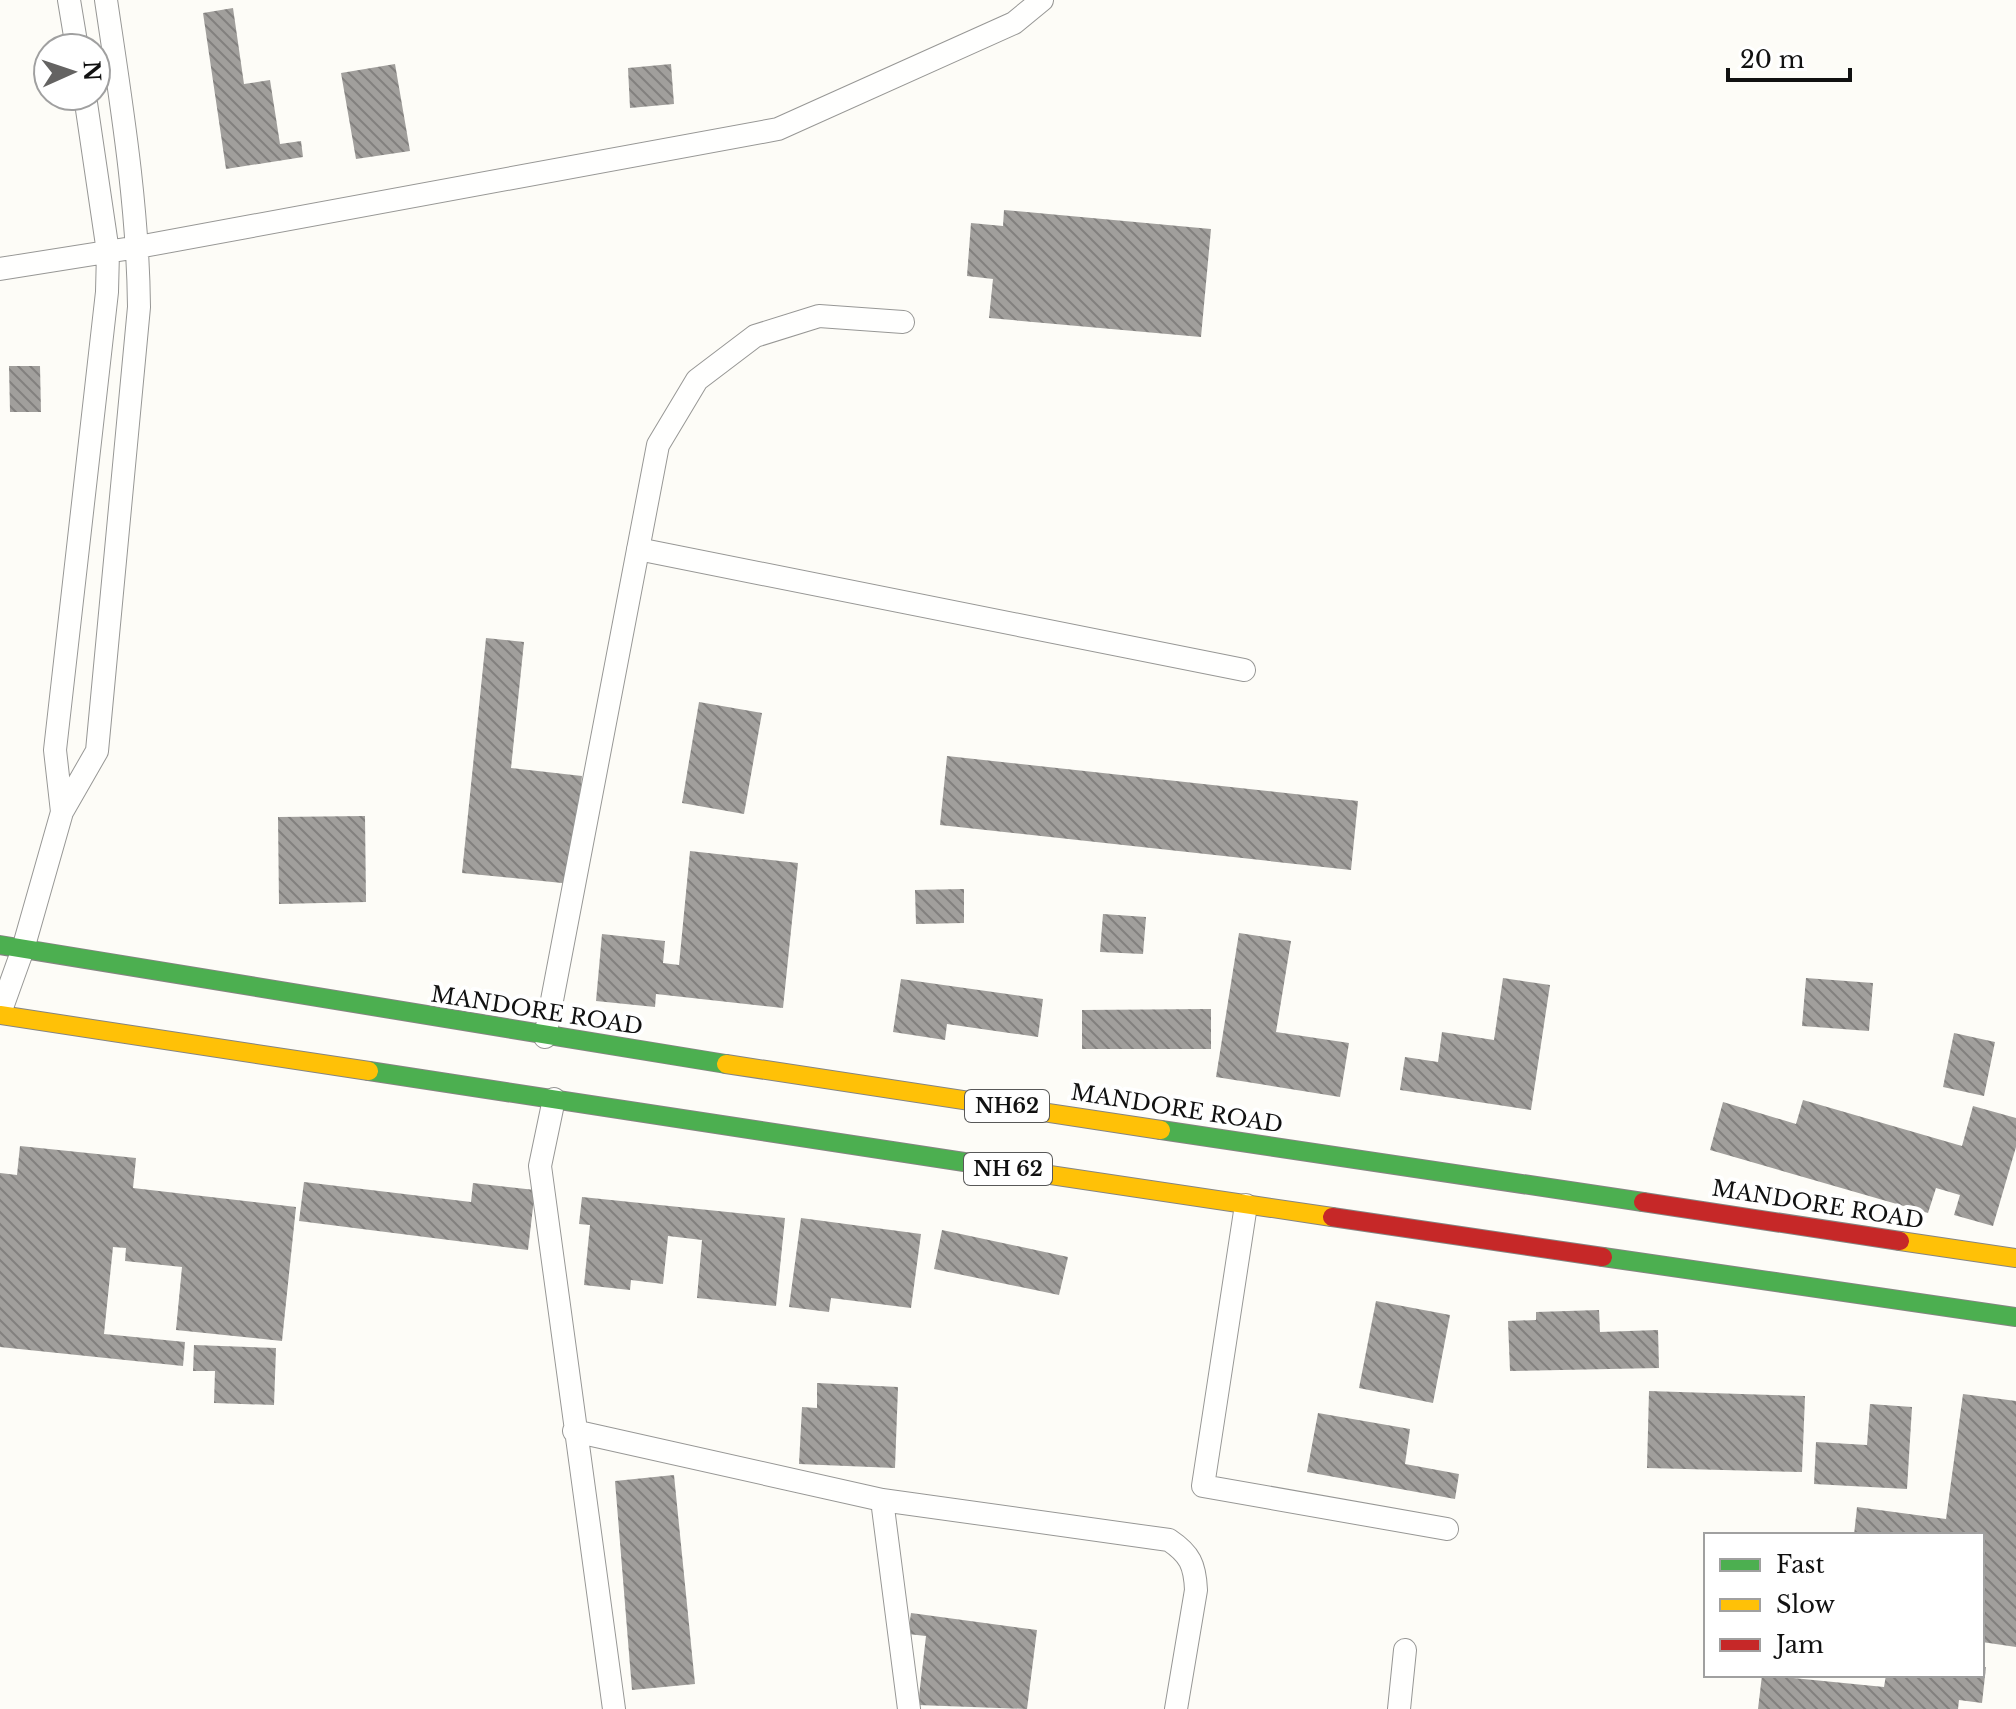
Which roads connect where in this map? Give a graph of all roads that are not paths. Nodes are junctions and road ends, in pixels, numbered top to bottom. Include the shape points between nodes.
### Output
1 (69, 0) edge
2 (106, 0) edge
3 (1042, 0) edge
4 (74, 32) edge
5 (87, 112) edge
6 (138, 247) junction
7 (108, 252) junction
8 (0, 269) edge
9 (903, 322) dead end
10 (638, 549) junction
11 (1244, 670) dead end
12 (62, 812) junction
13 (0, 945) edge
14 (23, 949) junction
15 (0, 1014) edge
16 (545, 1037) junction
17 (554, 1099) junction
18 (1246, 1205) junction
19 (2016, 1258) edge
20 (2016, 1317) edge
21 (574, 1431) junction
22 (882, 1500) junction
23 (1447, 1529) dead end
24 (1405, 1650) dead end
25 (614, 1709) edge
26 (909, 1709) edge
27 (1176, 1709) edge
28 (1399, 1709) edge

1 - 4 lane
2 - 6 lane
3 - 6 lane via 1014,23 778,129
5 - 7 lane
6 - 7 lane
6 - 12 lane via 139,307 97,751
7 - 8 lane
7 - 12 lane via 55,750
9 - 10 lane via 819,316 755,336 697,380 658,445
10 - 11 lane
10 - 16 lane
12 - 14 lane
13 - 14 highway, MANDORE ROAD / NH62
14 - 15 lane
14 - 16 highway, MANDORE ROAD / NH62
15 - 17 highway, NH 62
16 - 19 highway, MANDORE ROAD / NH62
17 - 18 highway, NH 62
17 - 21 lane via 540,1166
18 - 20 highway, NH 62
18 - 23 lane via 1203,1486
21 - 22 lane
21 - 25 lane
22 - 26 lane
22 - 27 lane via 1169,1540 1186,1552 1195,1570 1196,1590
24 - 28 lane

